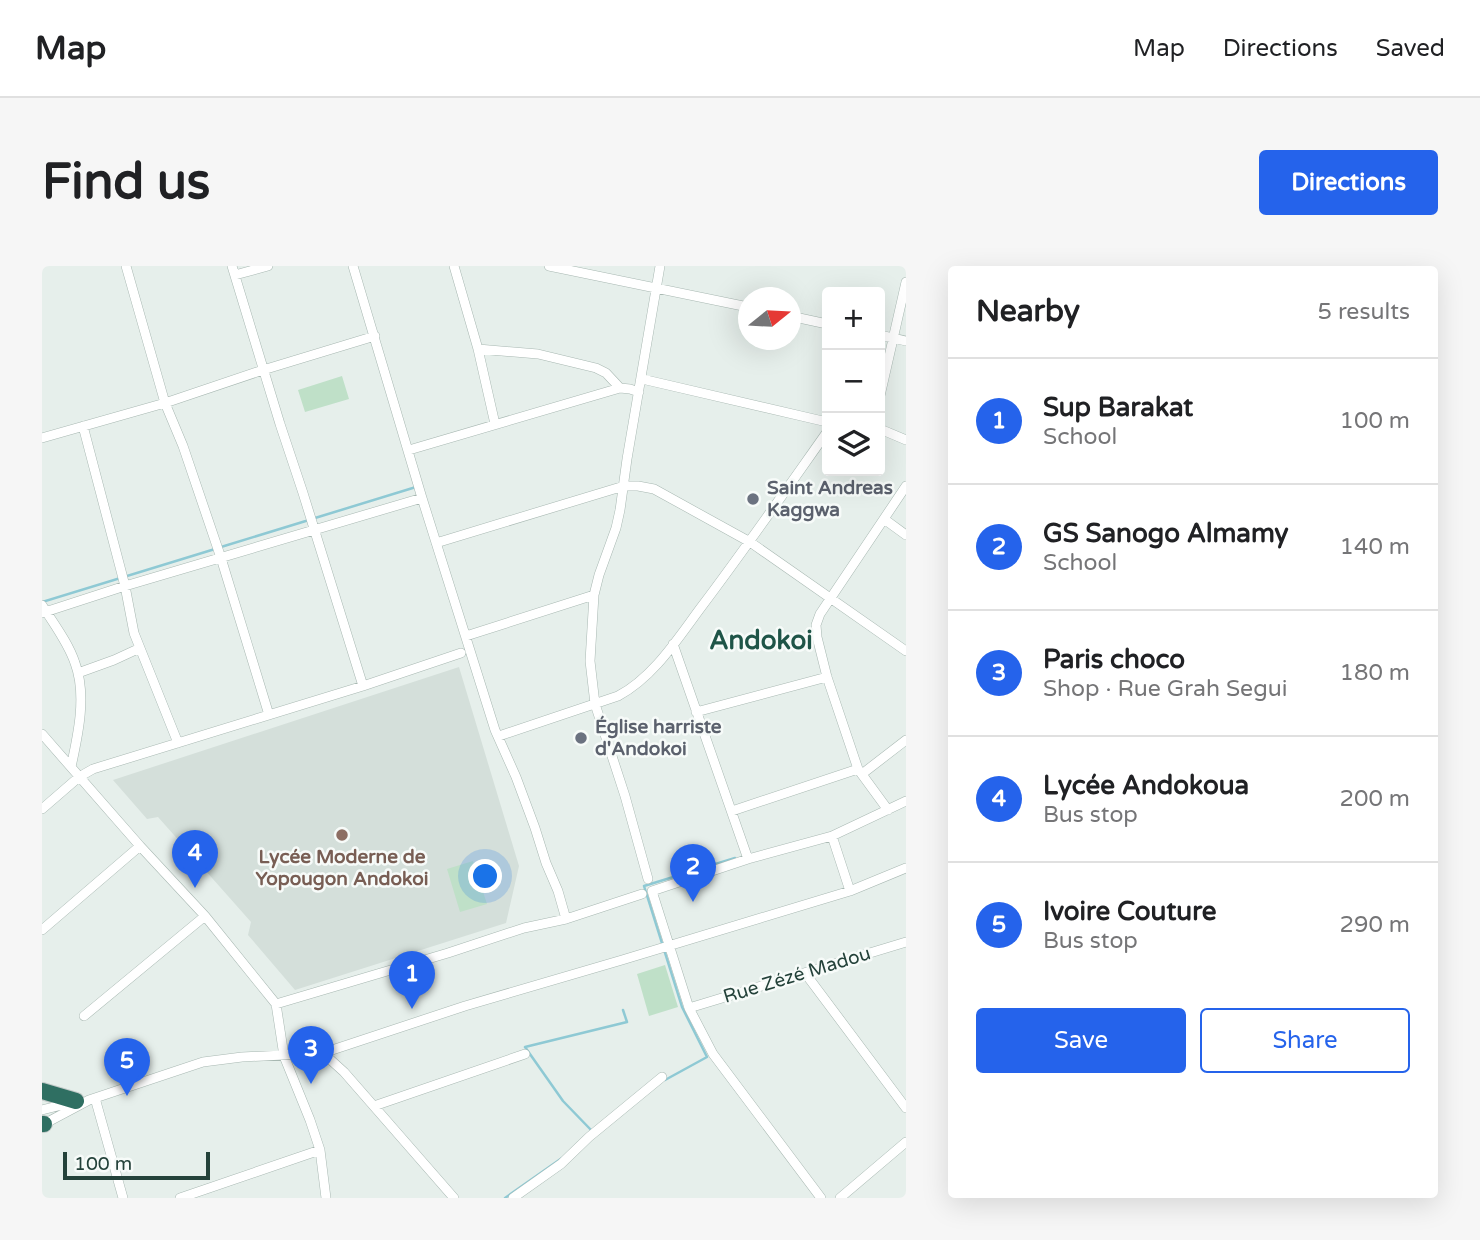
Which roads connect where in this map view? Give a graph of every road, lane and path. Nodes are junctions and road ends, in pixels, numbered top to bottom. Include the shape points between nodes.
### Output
1 (126, 266) edge
2 (268, 266) edge
3 (353, 266) edge
4 (454, 266) edge
5 (549, 266) edge
6 (660, 266) edge
7 (234, 271) edge
8 (906, 282) edge
9 (656, 287) junction
10 (738, 305) edge
11 (801, 318) edge
12 (822, 323) edge
13 (375, 336) junction
14 (885, 336) edge
15 (894, 338) junction
16 (906, 341) edge
17 (478, 349) junction
18 (263, 370) junction
19 (885, 376) edge
20 (642, 379) junction
21 (620, 388) junction
22 (639, 392) junction
23 (165, 403) junction
24 (822, 421) edge
25 (495, 424) junction
26 (83, 426) junction
27 (885, 431) edge
28 (42, 438) edge
29 (822, 439) edge
30 (906, 440) edge
31 (409, 450) junction
32 (906, 485) edge
33 (624, 486) junction
34 (422, 498) junction
35 (884, 519) junction
36 (314, 530) junction
37 (906, 535) edge
38 (750, 542) junction
39 (436, 543) junction
40 (221, 558) junction
41 (125, 586) junction
42 (594, 595) junction
43 (831, 598) junction
44 (44, 610) edge
45 (466, 636) junction
46 (673, 644) junction
47 (140, 648) junction
48 (906, 651) edge
49 (461, 653) dead end
50 (78, 673) junction
51 (827, 677) junction
52 (363, 686) junction
53 (594, 704) junction
54 (696, 712) junction
55 (269, 715) junction
56 (42, 734) edge
57 (499, 736) junction
58 (906, 740) edge
59 (178, 743) junction
60 (71, 767) junction
61 (860, 772) junction
62 (79, 777) junction
63 (906, 801) edge
64 (42, 808) edge
65 (888, 810) junction
66 (732, 811) junction
67 (832, 836) junction
68 (140, 846) junction
69 (748, 859) junction
70 (906, 868) edge
71 (648, 879) dead end
72 (850, 891) junction
73 (642, 894) dead end
74 (205, 916) junction
75 (566, 919) junction
76 (42, 930) edge
77 (906, 942) edge
78 (669, 945) junction
79 (806, 973) junction
80 (276, 1004) junction
81 (689, 1008) junction
82 (84, 1016) dead end
83 (323, 1053) junction
84 (525, 1054) dead end
85 (284, 1056) junction
86 (662, 1077) dead end
87 (42, 1091) edge
88 (87, 1099) junction
89 (374, 1106) junction
90 (906, 1108) edge
91 (42, 1121) edge
92 (906, 1142) edge
93 (320, 1150) junction
94 (123, 1198) edge
95 (180, 1198) edge
96 (326, 1198) edge
97 (454, 1198) edge
98 (513, 1198) edge
99 (821, 1198) edge
100 (840, 1198) edge

1 - 23 street
2 - 7 street
3 - 13 street
4 - 17 street
5 - 9 street
6 - 9 street
7 - 18 street
8 - 15 street
9 - 10 street
9 - 20 street
11 - 12 street
13 - 18 street
13 - 31 street
14 - 15 street
15 - 16 street
15 - 19 street
17 - 21 street via 538,355 596,368
17 - 25 street
18 - 23 street
18 - 36 street
20 - 22 street
20 - 24 street
21 - 22 street
21 - 25 street
22 - 33 street
23 - 26 street
23 - 40 street
25 - 31 street
26 - 28 street
26 - 41 street
27 - 30 street
29 - 38 street
31 - 34 street
32 - 35 street
33 - 38 street via 654,489
33 - 39 street
33 - 42 street
34 - 36 street
34 - 39 street
35 - 37 street
35 - 43 street
36 - 40 street
36 - 52 street
38 - 43 street
38 - 46 street
39 - 45 street
40 - 41 street
40 - 55 street
41 - 44 street
41 - 47 street
42 - 45 street
42 - 53 street via 590,661
43 - 48 street
43 - 51 street via 815,631
44 - 50 street
45 - 57 street
46 - 53 street via 633,688
46 - 54 street
47 - 50 street
47 - 59 street
49 - 52 street
50 - 60 street via 80,705
51 - 54 street
51 - 61 street
52 - 55 street
53 - 57 street
53 - 71 street
54 - 66 street
55 - 59 street
56 - 60 street
57 - 75 street
58 - 61 street
59 - 62 street
60 - 62 street
61 - 65 street
61 - 66 street
62 - 64 street
62 - 68 street
63 - 65 street
65 - 67 street
66 - 69 street
67 - 69 street
67 - 72 street
68 - 74 street
68 - 76 street
69 - 78 street via 652,891
70 - 72 street
72 - 78 street
73 - 75 street
74 - 80 street
74 - 82 street
75 - 80 street
77 - 79 street, Rue Zézé Madou
78 - 81 street
78 - 83 street
79 - 81 street, Rue Zézé Madou
79 - 90 street
80 - 85 street
81 - 99 street via 713,1054
83 - 85 street
83 - 89 street
84 - 89 street
85 - 88 street via 203,1062
85 - 93 street
86 - 98 street via 561,1164
87 - 88 highway
88 - 91 street
88 - 91 street
88 - 94 street
89 - 97 street
92 - 100 street
93 - 95 street
93 - 96 street

